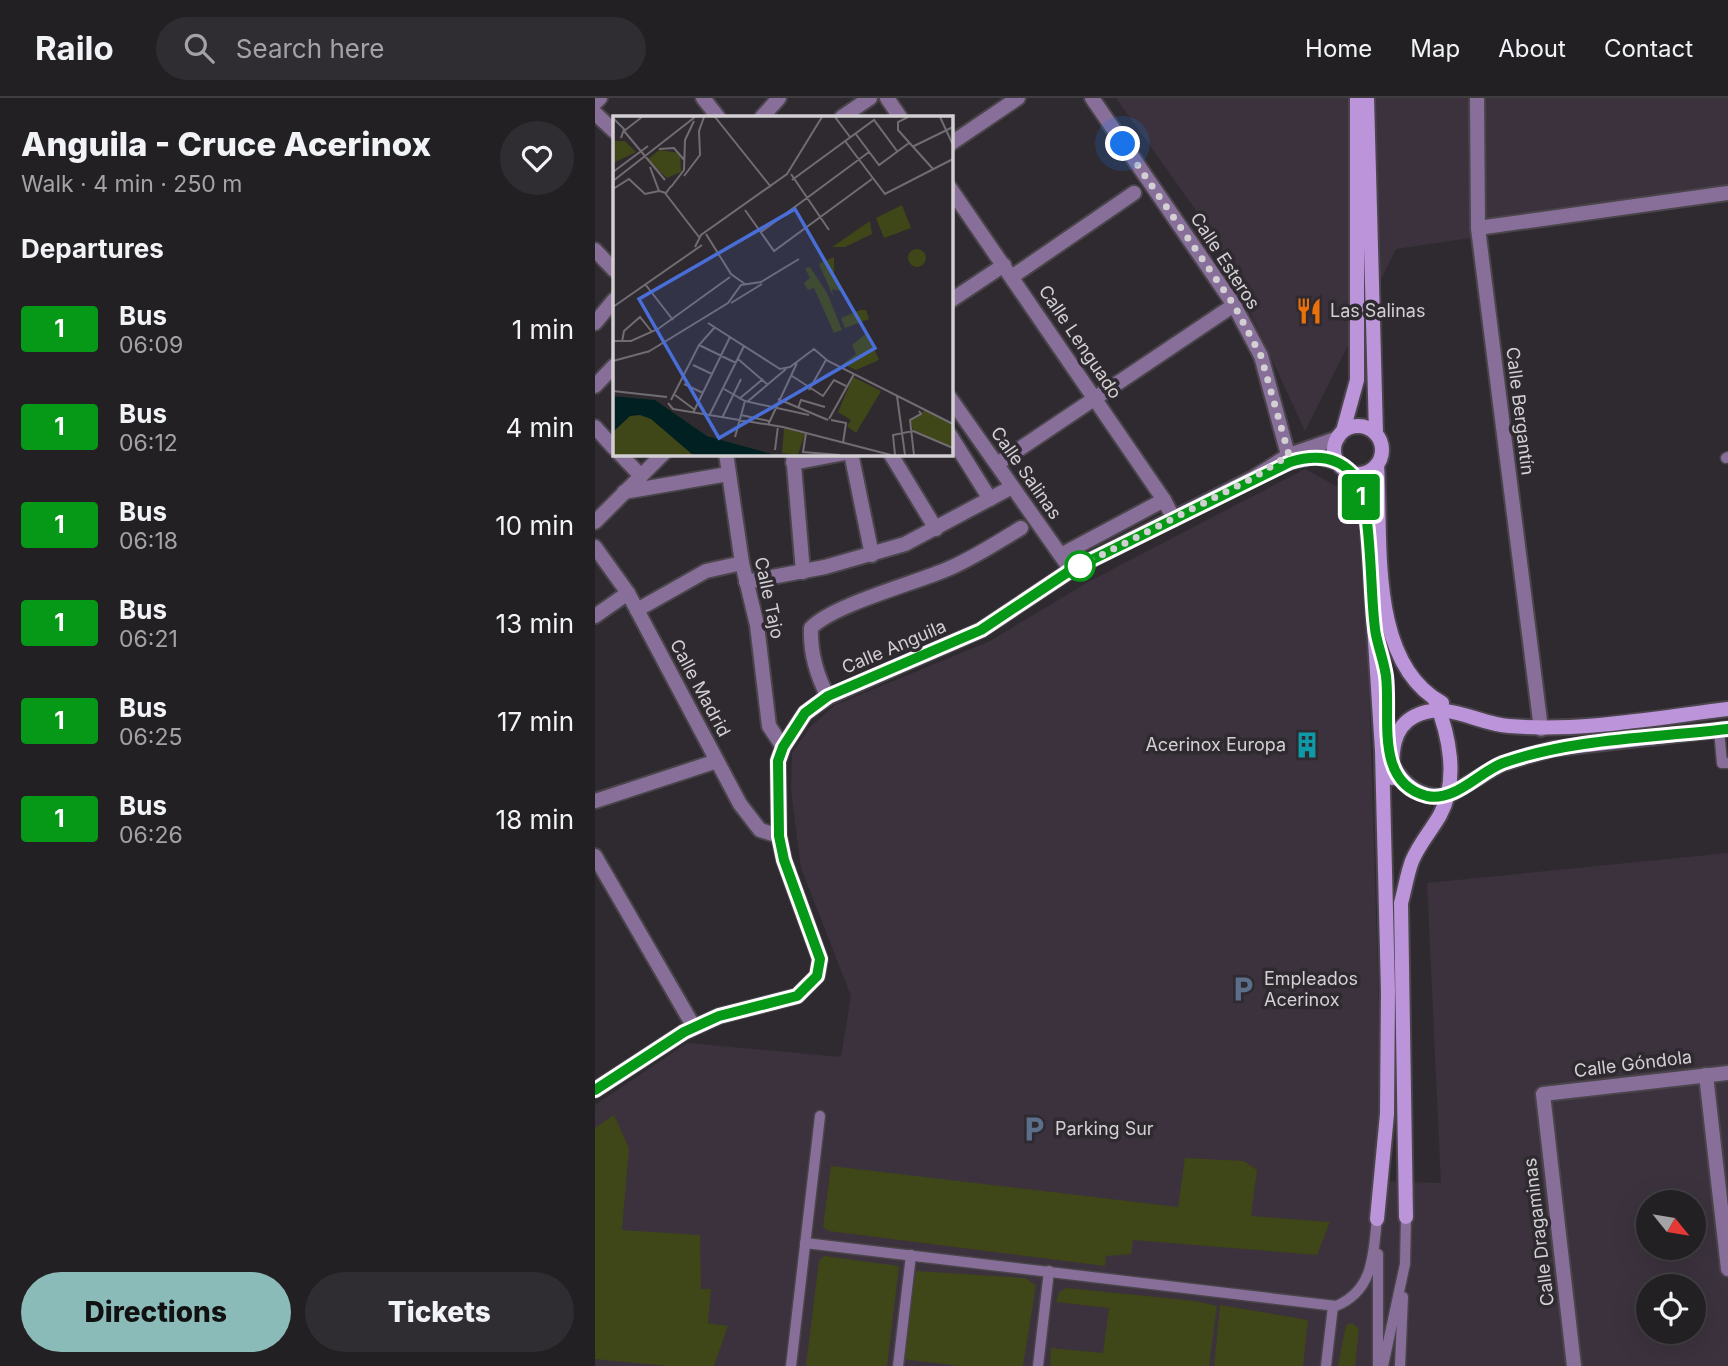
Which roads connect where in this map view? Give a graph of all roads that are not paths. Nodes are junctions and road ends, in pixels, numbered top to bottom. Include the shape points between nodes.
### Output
1 (600, 98) edge
2 (703, 98) edge
3 (779, 98) edge
4 (870, 98) edge
5 (887, 98) edge
6 (1018, 98) edge
7 (1092, 98) edge
8 (1357, 98) edge
9 (1367, 98) edge
10 (1477, 98) edge
11 (595, 103) edge
12 (595, 113) edge
13 (717, 116) edge
14 (763, 116) edge
15 (843, 116) edge
16 (899, 116) edge
17 (613, 130) edge
18 (952, 143) edge
19 (952, 191) edge
20 (1135, 193) dead end
21 (1728, 193) edge
22 (1478, 228) junction
23 (595, 250) edge
24 (613, 269) edge
25 (1008, 271) junction
26 (952, 300) edge
27 (613, 301) edge
28 (1234, 305) junction
29 (595, 323) edge
30 (613, 367) edge
31 (595, 386) edge
32 (1094, 399) junction
33 (952, 401) edge
34 (595, 427) edge
35 (1376, 433) junction
36 (1341, 435) junction
37 (952, 438) edge
38 (613, 447) edge
39 (621, 455) edge
40 (662, 455) edge
41 (726, 455) edge
42 (824, 455) edge
43 (852, 455) edge
44 (891, 455) edge
45 (793, 458) edge
46 (1289, 459) junction
47 (1338, 462) junction
48 (997, 464) junction
49 (1377, 465) junction
50 (1352, 473) junction
51 (728, 474) junction
52 (641, 476) junction
53 (1012, 487) junction
54 (624, 492) junction
55 (991, 499) junction
56 (1164, 500) junction
57 (1174, 519) junction
58 (595, 522) edge
59 (1021, 528) dead end
60 (936, 529) junction
61 (595, 547) edge
62 (872, 555) junction
63 (1061, 555) junction
64 (742, 563) junction
65 (1071, 570) junction
66 (803, 572) junction
67 (746, 582) junction
68 (628, 593) junction
69 (637, 610) junction
70 (595, 616) edge
71 (1376, 634) junction
72 (828, 696) junction
73 (1437, 705) junction
74 (1728, 709) edge
75 (1541, 729) junction
76 (1723, 729) edge
77 (783, 747) junction
78 (717, 761) junction
79 (1728, 763) edge
80 (1392, 764) junction
81 (1447, 796) junction
82 (595, 801) edge
83 (779, 836) junction
84 (595, 856) edge
85 (1385, 886) junction
86 (694, 1027) junction
87 (1728, 1073) edge
88 (1706, 1075) junction
89 (595, 1090) edge
90 (1543, 1094) joint
91 (820, 1116) dead end
92 (1406, 1217) joint
93 (1377, 1219) junction
94 (805, 1243) junction
95 (911, 1255) junction
96 (1405, 1264) junction
97 (1728, 1269) edge
98 (1049, 1271) junction
99 (1334, 1306) junction
100 (791, 1366) edge
101 (898, 1366) edge
102 (1038, 1366) edge
103 (1326, 1366) edge
104 (1381, 1366) edge
105 (1400, 1366) edge
106 (1574, 1366) edge

1 - 11 street
2 - 13 street
3 - 14 street
4 - 15 street
5 - 16 street
6 - 18 street
7 - 28 street, Calle Esteros
8 - 36 street via 1357,380
9 - 35 street
10 - 22 street, Calle Bergantín
12 - 17 street
19 - 25 street, Calle Lenguado
20 - 25 street
21 - 22 street
22 - 75 street, Calle Bergantín
23 - 24 street
25 - 26 street
25 - 32 street, Calle Lenguado
27 - 29 street
28 - 32 street
28 - 46 street, Calle Esteros via 1261,356
30 - 31 street
32 - 48 street
32 - 56 street, Calle Lenguado
33 - 48 street, Calle Salinas
34 - 38 street
35 - 36 street via 1360,426
35 - 49 street via 1382,452
36 - 46 street, Calle Anguila
36 - 47 street via 1334,450
37 - 55 street
39 - 52 street
40 - 52 street
41 - 51 street, Calle Tajo
42 - 45 street
43 - 62 street
44 - 60 street
45 - 66 street
46 - 47 street, Calle Anguila via 1316,456
46 - 57 street, Calle Anguila
47 - 50 street
48 - 53 street, Calle Salinas
49 - 50 street via 1366,473
49 - 73 street via 1387,626 1411,677
50 - 71 street via 1367,514
51 - 54 street
51 - 64 street, Calle Tajo
52 - 54 street
53 - 55 street
53 - 63 street, Calle Salinas
54 - 58 street
55 - 60 street
56 - 57 street, Calle Lenguado
56 - 63 street
57 - 65 street, Calle Anguila
59 - 72 street via 958,564 827,615 811,628 816,668
60 - 62 street
61 - 68 street, Calle Madrid
62 - 66 street
63 - 65 street, Calle Salinas
64 - 67 street, Calle Tajo
64 - 69 street via 706,571
65 - 72 street, Calle Anguila via 981,630
66 - 67 street
67 - 77 street, Calle Tajo via 757,625 769,726
68 - 69 street, Calle Madrid
68 - 70 street
69 - 78 street, Calle Madrid
71 - 80 street via 1386,676
71 - 85 street
72 - 77 street, Calle Anguila via 805,713
73 - 75 street via 1503,726
73 - 80 street via 1405,724 1395,739
73 - 81 street via 1450,768
74 - 75 street
76 - 79 lane via 1722,763
76 - 81 street via 1552,749 1501,764
77 - 83 street, Calle Anguila via 777,782
78 - 82 street
78 - 83 street, Calle Madrid via 760,830
80 - 81 street via 1415,791
80 - 85 street via 1393,837
81 - 92 street via 1411,863 1401,903
83 - 86 street, Calle Anguila via 820,959 817,976 797,996
84 - 86 street
85 - 93 street via 1387,1114
86 - 89 street
87 - 88 street, Calle Góndola
88 - 90 street, Calle Góndola
88 - 97 street
90 - 106 street, Calle Dragaminas
91 - 94 lane
92 - 96 lane
93 - 99 lane via 1369,1277 1347,1301
93 - 104 lane
94 - 95 lane
94 - 100 lane
95 - 98 lane
95 - 101 lane
96 - 104 lane
96 - 105 lane
98 - 99 lane
98 - 102 lane
99 - 103 lane

